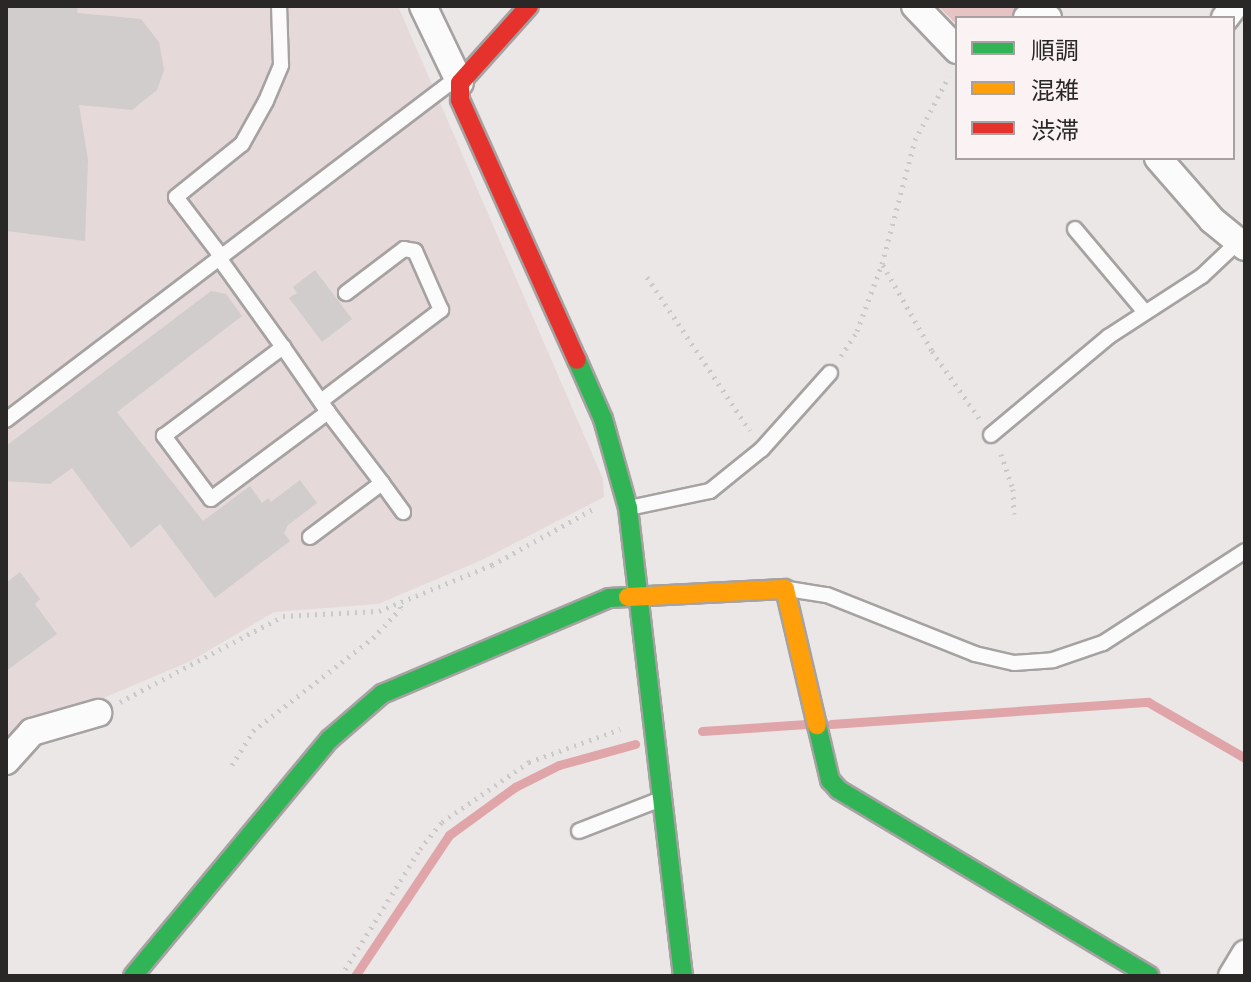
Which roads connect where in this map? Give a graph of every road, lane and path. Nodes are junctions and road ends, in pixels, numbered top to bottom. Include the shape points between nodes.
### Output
1 (279, 6) edge
2 (423, 6) edge
3 (529, 6) edge
4 (915, 6) edge
5 (955, 48) edge
6 (955, 65) edge
7 (459, 80) junction
8 (1160, 160) edge
9 (1075, 229) dead end
10 (1242, 245) edge
11 (220, 257) junction
12 (882, 264) junction
13 (647, 277) dead end
14 (346, 293) dead end
15 (1144, 311) junction
16 (283, 347) junction
17 (830, 373) joint
18 (325, 406) junction
19 (6, 420) edge
20 (991, 435) junction
21 (762, 449) junction
22 (382, 483) junction
23 (626, 500) junction
24 (403, 512) dead end
25 (1014, 514) dead end
26 (310, 537) dead end
27 (1245, 551) edge
28 (785, 589) junction
29 (641, 593) junction
30 (399, 603) junction
31 (98, 713) joint
32 (653, 718) junction
33 (6, 761) edge
34 (232, 765) dead end
35 (663, 798) junction
36 (579, 831) dead end
37 (1245, 954) edge
38 (141, 974) edge
39 (341, 976) edge
40 (683, 976) edge
41 (1150, 976) edge
42 (1232, 976) edge

1 - 11 lane via 281,65 266,101 242,144 176,197
2 - 7 street
3 - 7 street
4 - 5 street
6 - 12 path via 915,140
7 - 11 lane
7 - 23 street via 460,100 603,419
8 - 10 street
9 - 15 lane
10 - 15 lane
11 - 16 lane
11 - 19 lane
12 - 17 path via 857,331
12 - 20 path via 932,351
13 - 21 path
14 - 18 lane via 404,249 415,251 441,310
15 - 20 lane
16 - 18 lane
16 - 18 lane via 164,436 211,499
17 - 21 lane
18 - 22 lane
20 - 25 path via 1008,467
21 - 23 lane via 710,491
22 - 24 lane
22 - 26 lane
23 - 29 street
23 - 30 path
27 - 28 lane via 1103,643 1053,660 1014,663 975,654 827,595
28 - 29 street
28 - 41 street via 830,780 839,790
29 - 32 street
29 - 38 street via 609,598 382,694 353,715
30 - 31 path via 379,611 283,616
30 - 34 path via 401,608 373,638 253,731
31 - 33 street via 32,732
32 - 35 street
32 - 39 path via 529,762 471,798 420,849
35 - 36 lane
35 - 40 street
37 - 42 street

